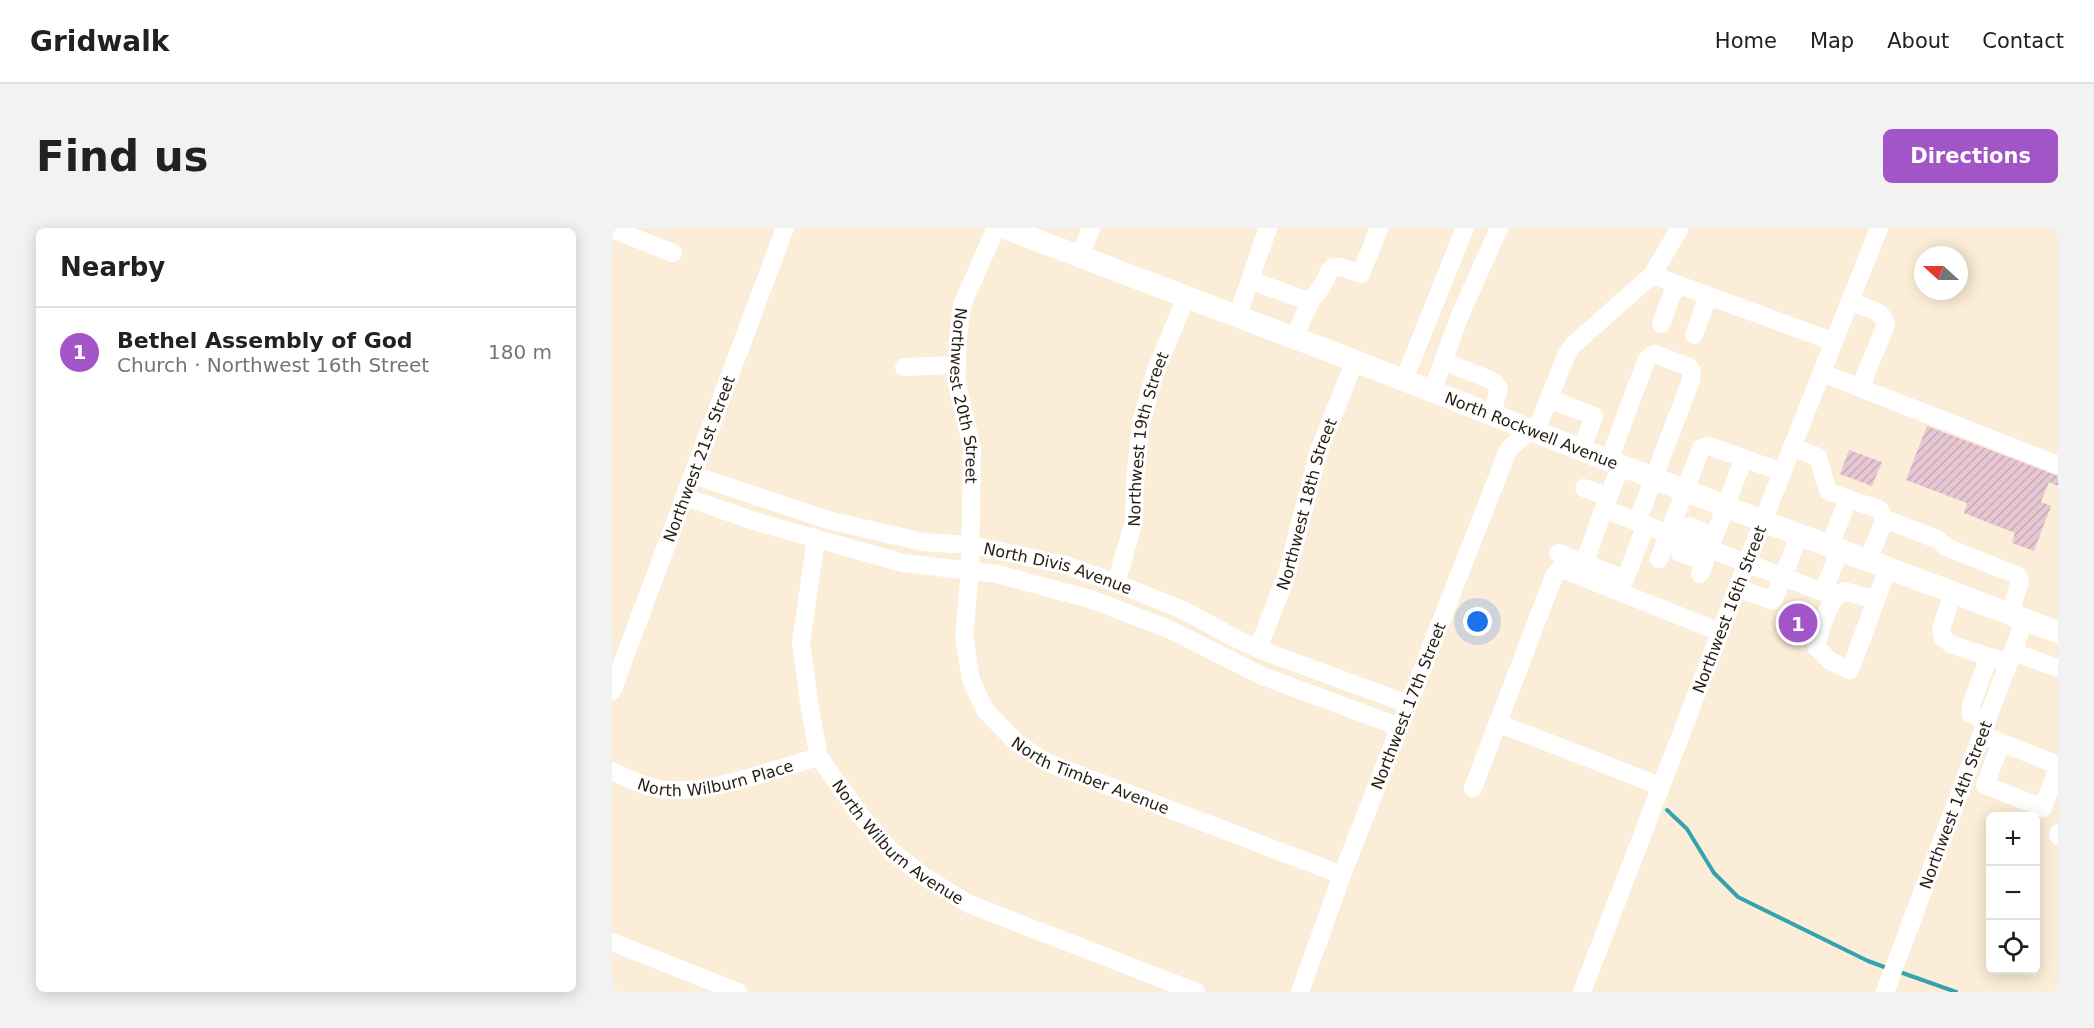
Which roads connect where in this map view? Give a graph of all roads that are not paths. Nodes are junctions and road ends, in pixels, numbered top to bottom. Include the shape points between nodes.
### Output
1 (785, 228) edge
2 (996, 228) edge
3 (1005, 228) edge
4 (1091, 228) edge
5 (1268, 228) edge
6 (1379, 228) edge
7 (1465, 228) edge
8 (1499, 228) edge
9 (1680, 228) edge
10 (1879, 228) edge
11 (612, 229) edge
12 (672, 253) dead end
13 (1080, 257) junction
14 (1652, 275) junction
15 (1250, 280) junction
16 (1676, 284) junction
17 (1708, 296) junction
18 (1186, 297) junction
19 (1310, 302) junction
20 (1850, 302) junction
21 (1237, 317) junction
22 (1661, 324) dead end
23 (1694, 335) dead end
24 (1294, 338) junction
25 (1834, 342) junction
26 (1355, 361) junction
27 (1443, 361) junction
28 (957, 365) junction
29 (904, 367) dead end
30 (1822, 374) junction
31 (1404, 380) junction
32 (1860, 388) junction
33 (1432, 391) junction
34 (1549, 399) junction
35 (1492, 414) junction
36 (1533, 430) junction
37 (1792, 447) junction
38 (1582, 449) junction
39 (1744, 458) junction
40 (1615, 462) junction
41 (2058, 465) edge
42 (1782, 472) junction
43 (693, 475) junction
44 (1654, 477) junction
45 (1584, 488) dead end
46 (1684, 489) junction
47 (685, 498) junction
48 (1848, 499) junction
49 (1606, 503) junction
50 (1726, 506) junction
51 (1885, 519) junction
52 (1763, 521) junction
53 (1641, 524) junction
54 (1800, 534) junction
55 (816, 538) junction
56 (1691, 542) junction
57 (971, 545) junction
58 (1835, 548) junction
59 (1558, 553) dead end
60 (1659, 559) dead end
61 (1584, 563) junction
62 (1747, 563) junction
63 (1878, 564) junction
64 (970, 570) junction
65 (1700, 574) dead end
66 (1783, 576) junction
67 (1116, 582) junction
68 (1737, 588) junction
69 (1953, 592) junction
70 (1876, 600) dead end
71 (2018, 617) junction
72 (1720, 632) junction
73 (2058, 632) edge
74 (1258, 649) junction
75 (1989, 657) junction
76 (2011, 658) junction
77 (2058, 668) edge
78 (612, 691) edge
79 (1408, 704) junction
80 (1498, 723) junction
81 (1400, 727) junction
82 (1984, 729) junction
83 (2001, 743) junction
84 (819, 757) junction
85 (2058, 766) edge
86 (612, 771) edge
87 (1660, 786) junction
88 (1473, 788) dead end
89 (1342, 875) junction
90 (612, 942) edge
91 (1890, 979) edge
92 (738, 992) edge
93 (1196, 992) edge
94 (1300, 992) edge
95 (1582, 992) edge

1 - 43 street, Northwest 21st Street
2 - 28 street, Northwest 20th Street via 962,304
3 - 13 main road, North Rockwell Avenue
4 - 13 street
5 - 15 street
6 - 19 street via 1361,274 1332,268
7 - 31 street
8 - 27 street
9 - 14 street
10 - 20 street, Northwest 16th Street
11 - 12 street
13 - 18 main road, North Rockwell Avenue
14 - 16 street
14 - 34 street via 1573,345
15 - 19 street
15 - 21 street
16 - 17 street
16 - 22 street
17 - 23 street
17 - 25 street
18 - 21 main road, North Rockwell Avenue
18 - 67 street, Northwest 19th Street via 1156,370 1141,423 1134,521
19 - 24 street
20 - 25 street, Northwest 16th Street
20 - 32 street via 1886,320
21 - 24 main road, North Rockwell Avenue
24 - 26 main road, North Rockwell Avenue
25 - 30 street, Northwest 16th Street
26 - 31 main road, North Rockwell Avenue
26 - 74 street, Northwest 18th Street via 1319,450 1287,574
27 - 33 street
27 - 35 street via 1493,381 1499,388
28 - 29 street
28 - 57 street, Northwest 20th Street via 956,380 972,448
30 - 32 street
30 - 37 street, Northwest 16th Street
31 - 33 main road, North Rockwell Avenue
32 - 41 street
33 - 35 main road, North Rockwell Avenue
34 - 36 street
34 - 38 street via 1594,416
35 - 36 main road, North Rockwell Avenue
36 - 38 main road, North Rockwell Avenue
36 - 79 street, Northwest 17th Street via 1508,450
37 - 42 street, Northwest 16th Street
37 - 48 street via 1818,457 1828,491
38 - 40 main road, North Rockwell Avenue
39 - 42 street
39 - 46 street via 1709,446 1701,448
39 - 50 street
40 - 44 main road, North Rockwell Avenue
40 - 44 street via 1650,356 1655,354 1689,367 1691,380
40 - 49 street
42 - 52 street, Northwest 16th Street
43 - 47 street, Northwest 21st Street
43 - 57 street, North Divis Avenue via 828,520 923,542
44 - 46 main road, North Rockwell Avenue
44 - 53 street
45 - 49 street
46 - 50 main road, North Rockwell Avenue
46 - 56 street
47 - 55 street, North Divis Avenue
47 - 78 street, Northwest 21st Street
48 - 51 street via 1880,509
48 - 58 street
49 - 53 street
49 - 61 street
50 - 52 main road, North Rockwell Avenue
50 - 56 street
51 - 63 street
51 - 71 street, Northwest 14th Street via 2017,576
52 - 54 main road, North Rockwell Avenue
52 - 62 street, Northwest 16th Street
53 - 56 street
53 - 61 street via 1625,579
54 - 58 main road, North Rockwell Avenue
54 - 66 street
55 - 64 street, North Divis Avenue via 903,563
55 - 84 street, North Wilburn Avenue via 801,643
56 - 60 street
56 - 62 street
56 - 65 street
57 - 64 street, Northwest 20th Street
57 - 67 street, North Divis Avenue via 1066,565
58 - 63 main road, North Rockwell Avenue
58 - 66 street via 1823,592
59 - 61 street
62 - 66 street
62 - 68 street, Northwest 16th Street
63 - 69 main road, North Rockwell Avenue
63 - 70 street
64 - 81 street, North Divis Avenue via 1090,598 1169,629 1262,676
64 - 89 street, North Timber Avenue via 964,636 972,680 985,710 1017,743 1046,762
66 - 68 street via 1773,601
67 - 74 street, North Divis Avenue via 1183,610
68 - 72 street, Northwest 16th Street
69 - 71 main road, North Rockwell Avenue
69 - 75 street via 1941,630 1943,638 1952,645
71 - 73 main road, North Rockwell Avenue
71 - 76 street, Northwest 14th Street
72 - 80 street via 1559,570
72 - 87 street, Northwest 16th Street
74 - 79 street, North Divis Avenue
75 - 76 street
75 - 82 street via 1971,705 1971,714
76 - 77 street
76 - 82 street, Northwest 14th Street
79 - 81 street, Northwest 17th Street
80 - 87 street
80 - 88 street
81 - 89 street, Northwest 17th Street
82 - 83 street
82 - 91 street, Northwest 14th Street
83 - 85 street
83 - 85 street via 1985,785 2043,808
84 - 86 street, North Wilburn Place via 703,790 643,785
84 - 93 street, North Wilburn Avenue via 892,852 926,878 969,904
87 - 95 street, Northwest 16th Street
89 - 94 street, Northwest 17th Street
90 - 92 street

